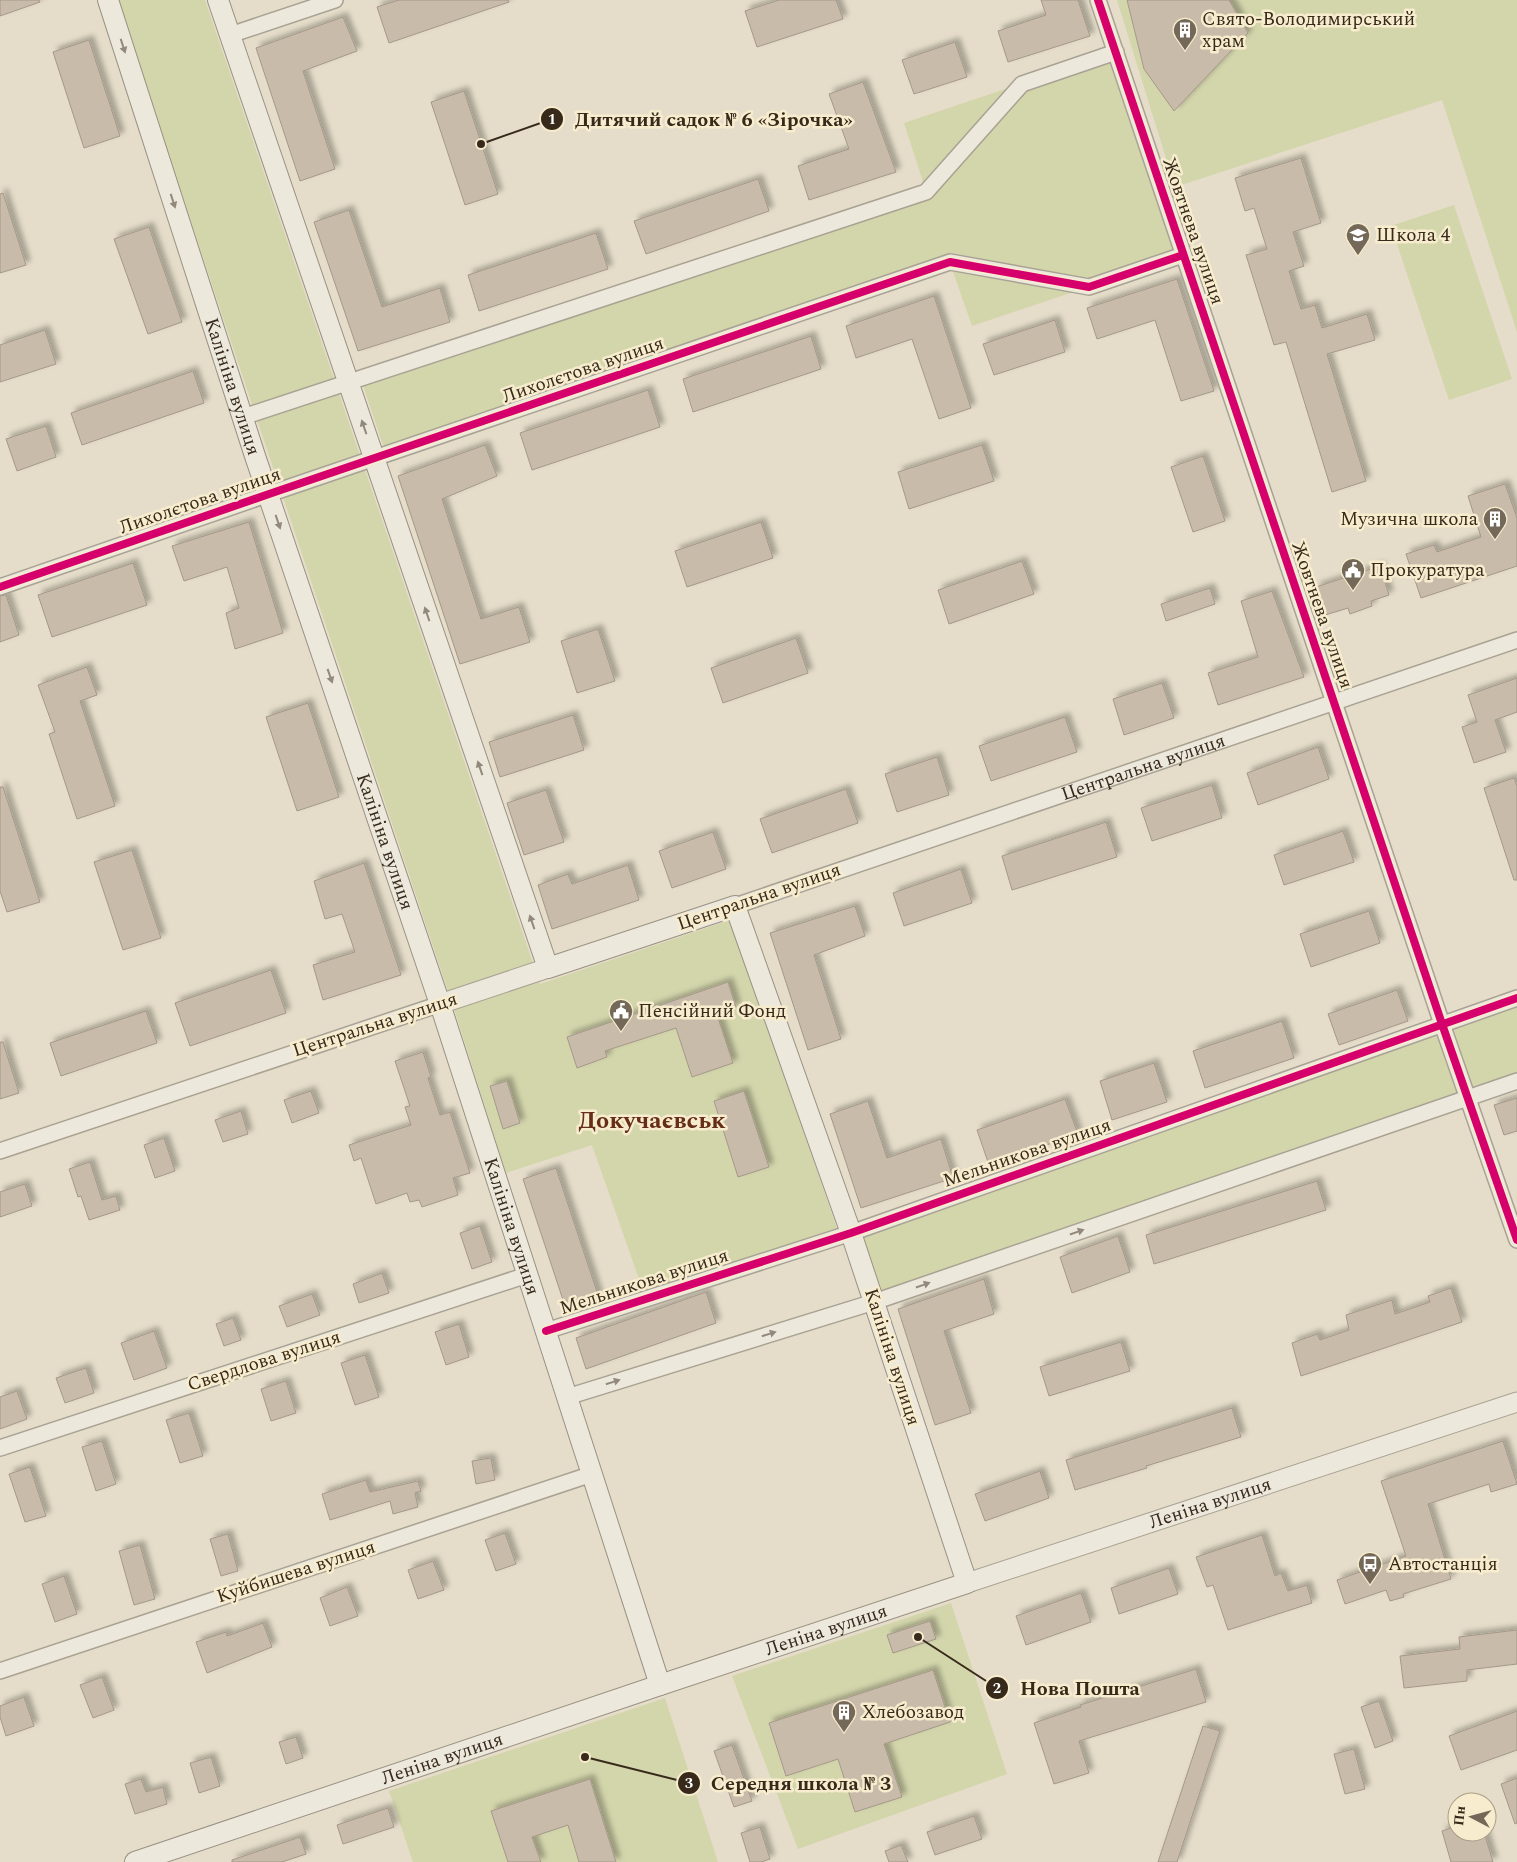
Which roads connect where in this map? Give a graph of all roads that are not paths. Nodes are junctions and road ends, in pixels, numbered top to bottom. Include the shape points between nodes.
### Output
1 (108, 0) edge
2 (218, 0) edge
3 (335, 0) edge
4 (1098, 0) edge
5 (230, 35) junction
6 (1116, 52) junction
7 (1183, 255) junction
8 (349, 383) junction
9 (243, 417) junction
10 (374, 459) junction
11 (269, 494) junction
12 (0, 588) edge
13 (1517, 640) edge
14 (1334, 702) junction
15 (735, 906) junction
16 (548, 968) junction
17 (1517, 998) edge
18 (440, 1004) junction
19 (1442, 1024) junction
20 (1517, 1081) edge
21 (1468, 1098) junction
22 (0, 1151) edge
23 (851, 1233) junction
24 (1517, 1240) edge
25 (528, 1274) junction
26 (874, 1302) junction
27 (546, 1331) junction
28 (567, 1397) junction
29 (1517, 1402) edge
30 (0, 1448) edge
31 (592, 1474) junction
32 (967, 1583) junction
33 (0, 1671) edge
34 (660, 1685) junction
35 (135, 1862) edge

1 -> 9 main road, Калініна вулиця
2 - 5 main road
3 - 5 street
4 - 6 street, Жовтнева вулиця
5 - 8 main road
6 - 7 street, Жовтнева вулиця
6 - 8 street via 1022,84 926,192
7 - 10 street, Лихолєтова вулиця via 1089,286 950,262
7 - 14 street, Жовтнева вулиця
8 - 9 street
10 -> 8 main road
9 - 11 main road, Калініна вулиця
10 - 11 street, Лихолєтова вулиця
16 -> 10 main road
11 - 12 street, Лихолєтова вулиця
11 -> 18 main road, Калініна вулиця
13 - 14 street, Центральна вулиця
14 - 15 street, Центральна вулиця
14 - 19 street, Жовтнева вулиця
15 - 16 main road, Центральна вулиця
15 - 23 main road, Калініна вулиця
16 - 18 street, Центральна вулиця
17 - 19 street, Мельникова вулиця
18 - 22 street, Центральна вулиця
18 - 25 main road, Калініна вулиця
19 - 21 street, Жовтнева вулиця
19 - 23 street, Мельникова вулиця
20 - 21 street
21 - 24 street, Жовтнева вулиця
26 -> 21 street
23 - 26 main road, Калініна вулиця
23 - 27 street, Мельникова вулиця
25 - 27 main road, Калініна вулиця
25 - 30 street, Свердлова вулиця
28 -> 26 street
26 - 32 main road, Калініна вулиця
27 - 28 main road, Калініна вулиця
28 - 31 main road, Калініна вулиця
29 - 32 street, Леніна вулиця
31 - 33 street, Куйбишева вулиця
31 - 34 main road, Калініна вулиця
32 - 34 main road, Леніна вулиця
34 - 35 main road, Леніна вулиця

